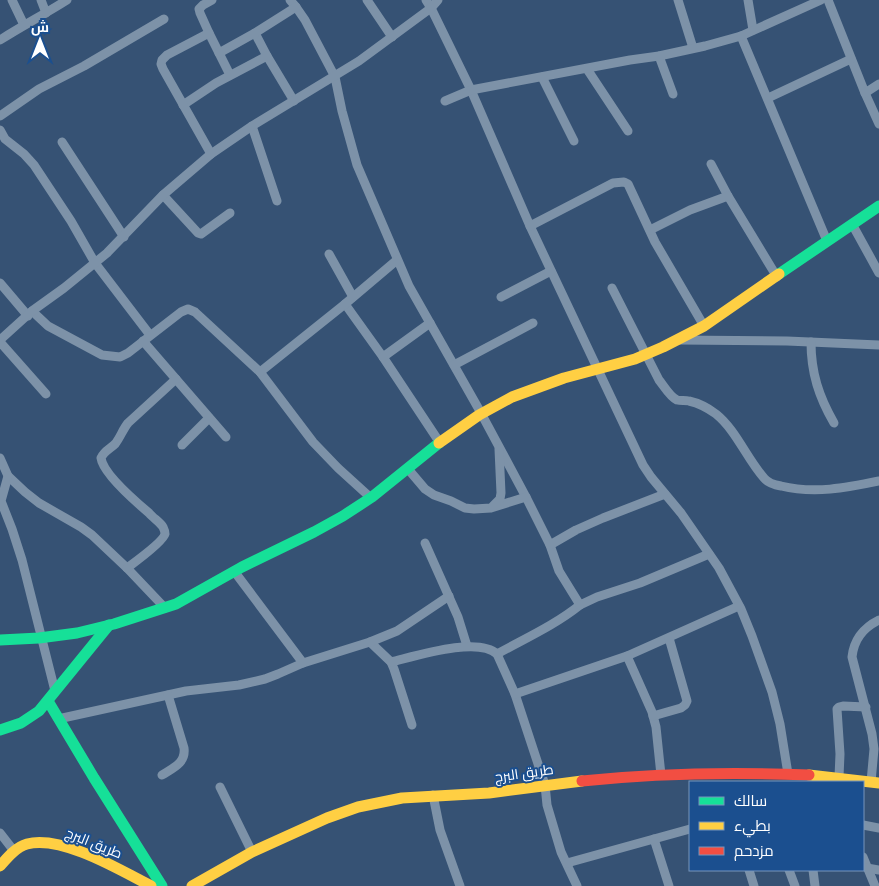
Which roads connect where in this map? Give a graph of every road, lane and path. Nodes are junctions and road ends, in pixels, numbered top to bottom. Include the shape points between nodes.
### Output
1 (12, 0) edge
2 (41, 0) edge
3 (67, 0) edge
4 (212, 0) edge
5 (368, 0) edge
6 (438, 0) edge
7 (678, 0) edge
8 (748, 0) edge
9 (821, 0) edge
10 (828, 0) edge
11 (293, 3) edge
12 (428, 4) edge
13 (46, 13) junction
14 (164, 19) dead end
15 (24, 25) junction
16 (754, 30) junction
17 (209, 33) junction
18 (255, 33) junction
19 (741, 36) junction
20 (392, 37) junction
21 (0, 40) edge
22 (693, 48) junction
23 (218, 54) junction
24 (267, 56) junction
25 (659, 56) junction
26 (851, 59) junction
27 (587, 69) junction
28 (230, 75) junction
29 (335, 77) junction
30 (542, 77) junction
31 (879, 84) edge
32 (472, 90) junction
33 (673, 94) dead end
34 (865, 94) junction
35 (768, 98) junction
36 (445, 100) dead end
37 (294, 101) junction
38 (183, 105) junction
39 (0, 116) edge
40 (879, 124) edge
41 (252, 126) junction
42 (0, 130) edge
43 (628, 131) dead end
44 (2, 141) edge
45 (574, 141) dead end
46 (62, 142) dead end
47 (211, 154) junction
48 (711, 164) dead end
49 (163, 195) junction
50 (728, 196) junction
51 (277, 200) dead end
52 (879, 206) edge
53 (230, 213) dead end
54 (852, 224) junction
55 (530, 226) junction
56 (650, 230) junction
57 (124, 237) junction
58 (827, 241) junction
59 (329, 254) dead end
60 (397, 260) junction
61 (95, 263) junction
62 (551, 271) junction
63 (879, 273) edge
64 (776, 277) junction
65 (0, 283) edge
66 (612, 288) dead end
67 (353, 297) junction
68 (501, 297) dead end
69 (344, 304) junction
70 (30, 313) junction
71 (430, 324) junction
72 (533, 324) dead end
73 (704, 326) junction
74 (146, 338) junction
75 (677, 340) junction
76 (0, 341) edge
77 (811, 342) junction
78 (879, 345) edge
79 (646, 354) junction
80 (382, 357) junction
81 (454, 365) junction
82 (598, 368) junction
83 (260, 372) junction
84 (176, 379) junction
85 (46, 394) dead end
86 (481, 413) junction
87 (209, 418) junction
88 (834, 423) dead end
89 (226, 437) dead end
90 (440, 443) junction
91 (182, 445) dead end
92 (499, 446) junction
93 (0, 458) edge
94 (408, 469) junction
95 (8, 476) junction
96 (879, 481) edge
97 (665, 494) junction
98 (526, 497) junction
99 (371, 498) junction
100 (0, 501) edge
101 (491, 508) junction
102 (425, 543) dead end
103 (550, 545) junction
104 (709, 554) junction
105 (127, 568) junction
106 (234, 571) junction
107 (449, 596) junction
108 (580, 604) junction
109 (739, 606) junction
110 (165, 608) junction
111 (879, 620) edge
112 (109, 625) junction
113 (669, 638) junction
114 (42, 639) junction
115 (0, 640) edge
116 (370, 642) junction
117 (467, 646) junction
118 (497, 654) junction
119 (627, 656) junction
120 (391, 662) junction
121 (303, 663) junction
122 (55, 691) junction
123 (514, 694) junction
124 (168, 695) junction
125 (48, 701) junction
126 (866, 707) junction
127 (653, 716) junction
128 (58, 719) junction
129 (412, 725) dead end
130 (0, 730) edge
131 (876, 741) edge
132 (162, 775) dead end
133 (661, 775) junction
134 (723, 777) edge
135 (794, 777) edge
136 (764, 778) edge
137 (846, 779) edge
138 (875, 782) edge
139 (545, 785) junction
140 (220, 787) dead end
141 (433, 795) junction
142 (864, 825) edge
143 (879, 828) edge
144 (689, 829) edge
145 (0, 833) edge
146 (654, 839) junction
147 (14, 851) junction
148 (252, 852) junction
149 (864, 860) edge
150 (567, 863) junction
151 (0, 866) edge
152 (867, 868) junction
153 (879, 870) edge
154 (749, 871) edge
155 (789, 871) edge
156 (813, 871) edge
157 (151, 886) edge
158 (162, 886) edge
159 (192, 886) edge
160 (460, 886) edge
161 (577, 886) edge
162 (669, 886) edge
163 (754, 886) edge
164 (795, 886) edge
165 (815, 886) edge
166 (875, 886) edge

1 - 15 street
2 - 13 street
3 - 13 street
4 - 17 street via 199,8
5 - 20 street
6 - 12 street
7 - 22 street
8 - 16 street
9 - 16 street
10 - 26 street
11 - 18 street
11 - 29 street
12 - 20 street
12 - 32 street
13 - 15 street
14 - 39 street via 39,89
15 - 21 street
16 - 19 street
17 - 23 street
17 - 38 street via 162,60 163,70
18 - 23 street
18 - 24 street
19 - 22 street
19 - 35 street
20 - 29 street
22 - 25 street
23 - 28 street
24 - 28 street
24 - 37 street
25 - 27 street
25 - 33 street
26 - 34 street
26 - 35 street
27 - 30 street
27 - 43 street
28 - 38 street
29 - 37 street
29 - 60 street via 358,165
30 - 32 street
30 - 45 street
31 - 34 street
32 - 36 street
32 - 55 street
34 - 40 street
35 - 58 street
37 - 41 street
38 - 47 street
41 - 47 street
41 - 51 street
42 - 44 street
44 - 61 street via 24,154 34,165
46 - 57 street
47 - 49 street
48 - 50 street
49 - 53 street via 201,234
49 - 57 street
50 - 56 street
50 - 64 street
52 - 54 street
54 - 58 street
54 - 63 street
55 - 56 street via 612,183 624,182 628,184
55 - 62 street
56 - 73 street
57 - 61 street
58 - 64 street
59 - 67 street
60 - 67 street
60 - 71 street
61 - 70 street
61 - 74 street
62 - 68 street
62 - 82 street
64 - 73 street
65 - 70 street
66 - 79 street
67 - 69 street
69 - 80 street
69 - 83 street
70 - 74 street via 102,355 120,357
70 - 76 street
71 - 80 street
71 - 81 street
72 - 81 street
73 - 75 street
74 - 83 street via 188,309
74 - 84 street
75 - 77 street
75 - 79 street
76 - 85 street
77 - 78 street
77 - 88 street via 812,366 818,388
79 - 82 street
79 - 96 street via 659,380 675,398 700,404 726,422 766,481 810,491
80 - 90 street
81 - 86 street
82 - 86 street via 522,393
82 - 97 street via 643,465
83 - 99 street via 313,442
84 - 87 street
84 - 105 street via 128,423 101,458 108,472 165,532 157,544
86 - 90 street
86 - 92 street
87 - 89 street
87 - 91 street
90 - 94 street
92 - 98 street
92 - 101 street via 501,493
93 - 95 street
94 - 99 street
94 - 101 street via 434,495 465,508
95 - 100 street
95 - 105 street via 39,503 92,535
97 - 103 street via 603,518
97 - 104 street
98 - 101 street
98 - 103 street
99 - 106 street via 319,529
100 - 114 street via 22,560
102 - 107 street
103 - 108 street via 559,572
104 - 108 street
104 - 109 street
105 - 110 street
106 - 110 street
106 - 121 street
107 - 116 street via 397,631
107 - 117 street
108 - 118 street via 547,627
109 - 113 street
109 - 135 street via 772,692
110 - 112 street
111 - 126 street via 863,631 853,648 852,657
112 - 114 street
112 - 122 street
113 - 119 street
113 - 127 street via 687,701 681,708
114 - 115 street
114 - 122 street
116 - 120 street
116 - 121 street
117 - 118 street via 489,648
117 - 120 street
118 - 123 street
119 - 123 street
119 - 127 street
120 - 129 street
121 - 124 street via 248,683
122 - 125 street
123 - 139 street
124 - 128 street
124 - 132 street via 184,756 179,764
125 - 128 street
125 - 130 street via 30,718
126 - 131 street
126 - 137 street via 840,706 837,709 840,754
127 - 133 street
128 - 158 street
131 - 138 street
133 - 134 street, طريق البرج
133 - 139 street, طريق البرج
134 - 136 street, طريق البرج
135 - 136 street, طريق البرج
135 - 137 street, طريق البرج
137 - 138 street, طريق البرج
139 - 141 street, طريق البرج via 489,793
139 - 150 street via 550,816
140 - 148 street
141 - 148 street, طريق البرج via 358,807
141 - 160 street via 440,830
142 - 143 street
144 - 146 street
145 - 147 street
146 - 150 street
146 - 162 street
147 - 151 street, طريق البرج
147 - 157 street, طريق البرج via 38,842 58,844
148 - 159 street, طريق البرج
149 - 152 street
150 - 161 street
152 - 153 street
152 - 166 street
154 - 163 street
155 - 164 street
156 - 165 street

